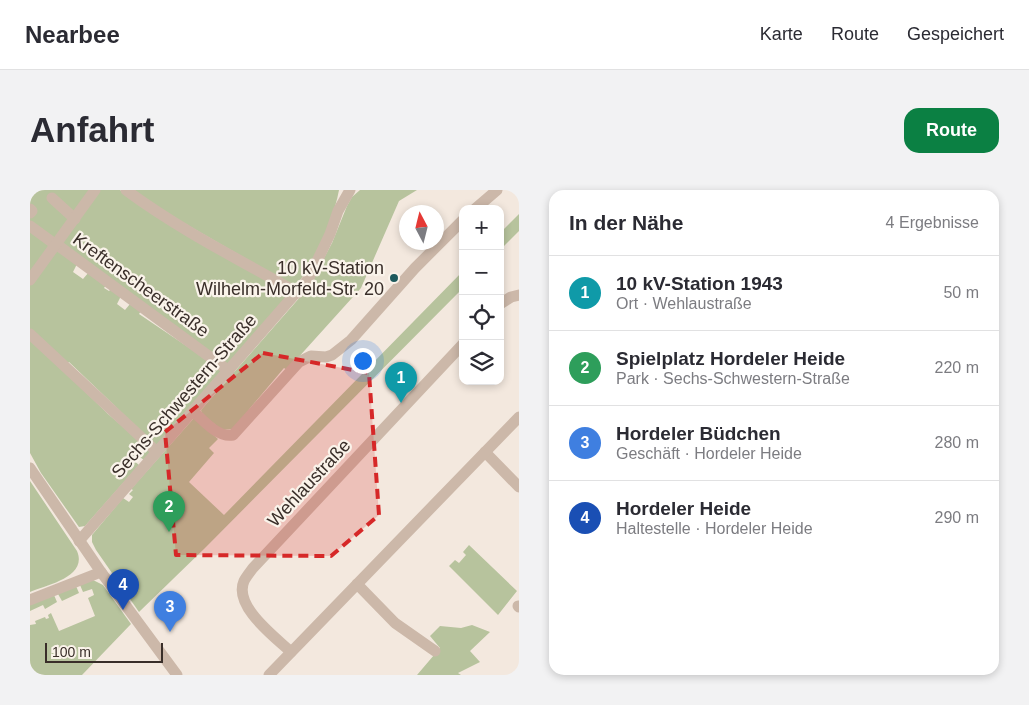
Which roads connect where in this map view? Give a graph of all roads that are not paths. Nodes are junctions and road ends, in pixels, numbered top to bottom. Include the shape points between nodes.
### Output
1 (95, 190) edge
2 (126, 190) edge
3 (350, 190) edge
4 (497, 190) edge
5 (52, 198) dead end
6 (480, 205) edge
7 (74, 219) junction
8 (459, 224) edge
9 (30, 226) edge
10 (56, 244) junction
11 (30, 280) edge
12 (298, 293) junction
13 (519, 295) edge
14 (504, 301) edge
15 (30, 334) edge
16 (459, 348) edge
17 (229, 371) junction
18 (193, 411) junction
19 (519, 417) edge
20 (157, 452) junction
21 (484, 452) junction
22 (30, 468) edge
23 (519, 488) edge
24 (79, 541) junction
25 (101, 572) junction
26 (357, 584) junction
27 (30, 600) edge
28 (435, 651) dead end
29 (291, 652) junction
30 (177, 675) edge
31 (269, 675) edge

1 - 7 street
2 - 12 street via 179,225
3 - 12 street, Sechs-Schwestern-Straße via 318,262
4 - 6 street
5 - 7 street
7 - 10 street
8 - 18 street via 351,340 332,355 312,356 299,362 234,435 218,433
9 - 10 street, Kreftenscheerstraße
10 - 11 street
10 - 17 street, Kreftenscheerstraße
12 - 17 street, Sechs-Schwestern-Straße
13 - 14 street
15 - 20 street
16 - 29 street, Wehlaustraße via 253,568 244,582 247,607
17 - 18 street, Sechs-Schwestern-Straße
18 - 20 street, Sechs-Schwestern-Straße
19 - 21 street
20 - 24 street, Sechs-Schwestern-Straße
21 - 23 street
21 - 26 street
22 - 24 street
24 - 25 street
25 - 27 street
25 - 30 street
26 - 28 street via 395,623
26 - 29 street
29 - 31 street

